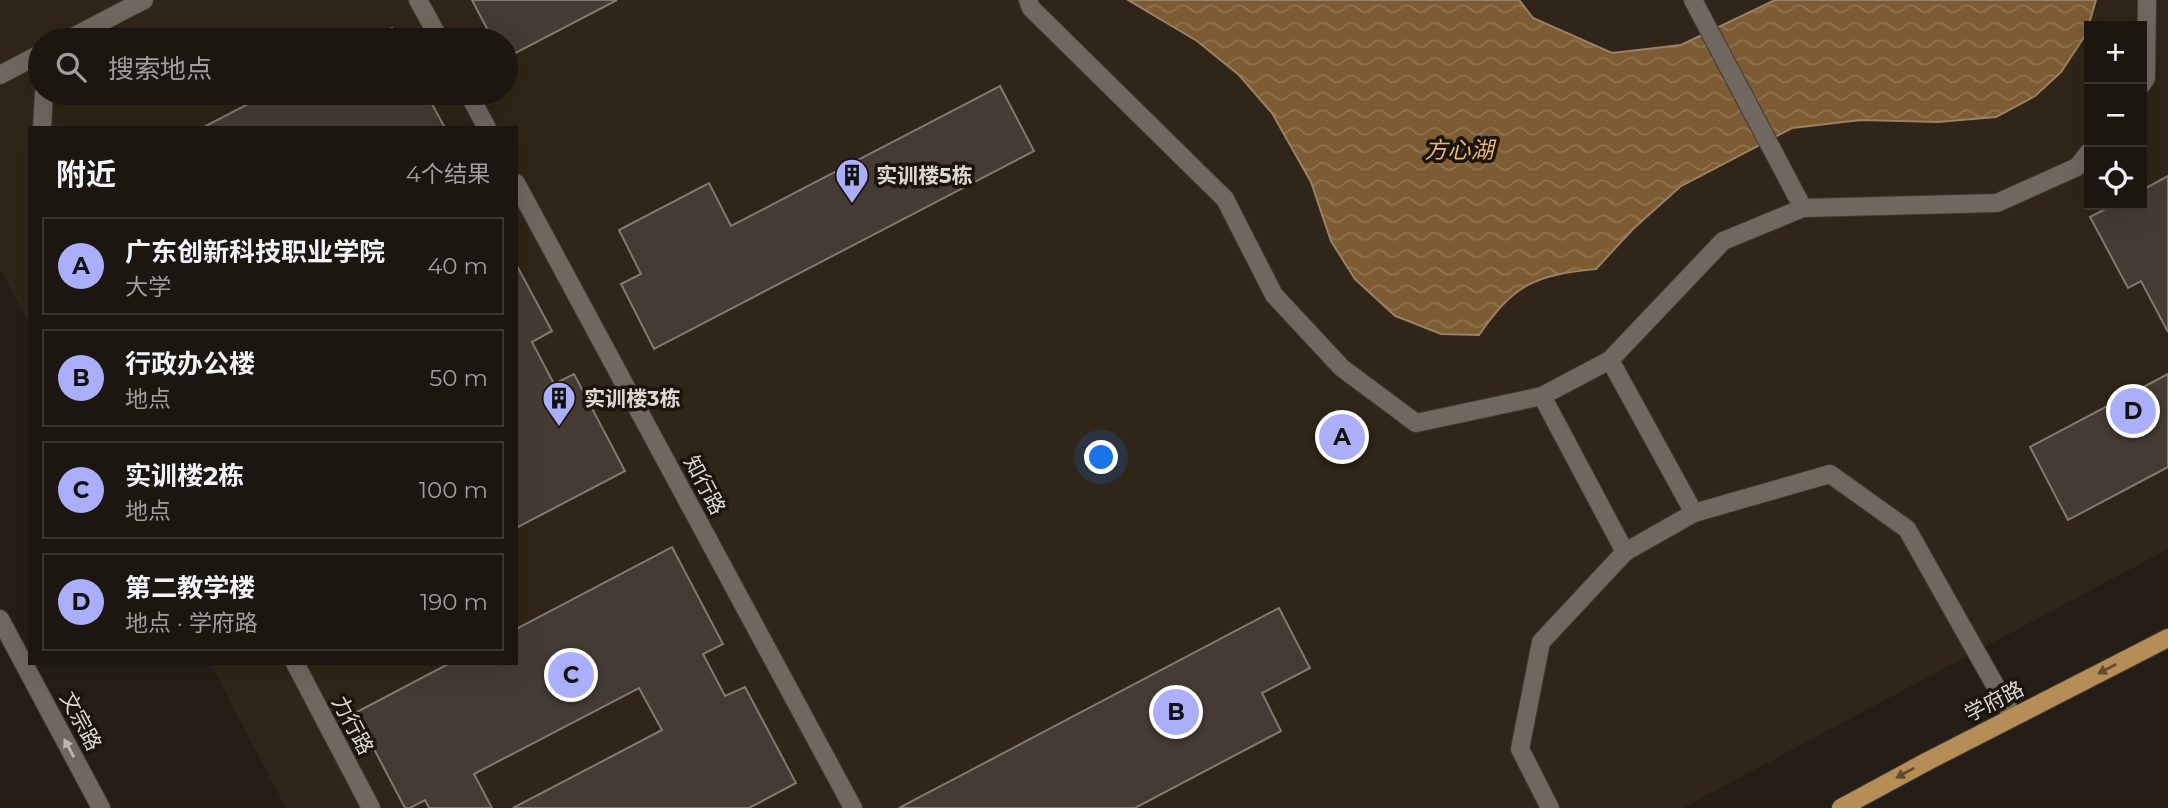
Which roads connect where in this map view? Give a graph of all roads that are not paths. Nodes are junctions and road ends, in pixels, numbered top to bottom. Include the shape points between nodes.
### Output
1 (144, 0) edge
2 (418, 0) edge
3 (1028, 0) edge
4 (1693, 0) edge
5 (2147, 0) edge
6 (2147, 21) edge
7 (90, 28) edge
8 (433, 28) edge
9 (28, 60) edge
10 (0, 75) edge
11 (44, 105) edge
12 (475, 105) edge
13 (43, 126) edge
14 (486, 126) edge
15 (2084, 158) edge
16 (518, 187) edge
17 (1803, 208) junction
18 (1610, 360) junction
19 (1542, 396) junction
20 (1694, 513) junction
21 (1625, 552) junction
22 (0, 619) edge
23 (2168, 638) edge
24 (296, 665) edge
25 (2013, 717) junction
26 (101, 808) edge
27 (371, 808) edge
28 (853, 808) edge
29 (1550, 808) edge
30 (1841, 808) edge

1 - 7 street
2 - 8 street
3 - 19 street via 1226,200 1274,295 1342,368 1416,423
4 - 17 street
5 - 6 street
9 - 10 street
11 - 13 street
12 - 14 street
15 - 17 street via 2077,167 1997,203
16 - 28 street, 知行路
17 - 18 street via 1723,241
18 - 19 street
18 - 20 street
19 - 21 street
20 - 21 street
20 - 25 street via 1830,474 1907,529
21 - 29 street via 1541,642 1520,749
26 -> 22 street, 文宗路
23 -> 25 main road, 学府路
24 - 27 street, 力行路
25 -> 30 main road, 学府路

